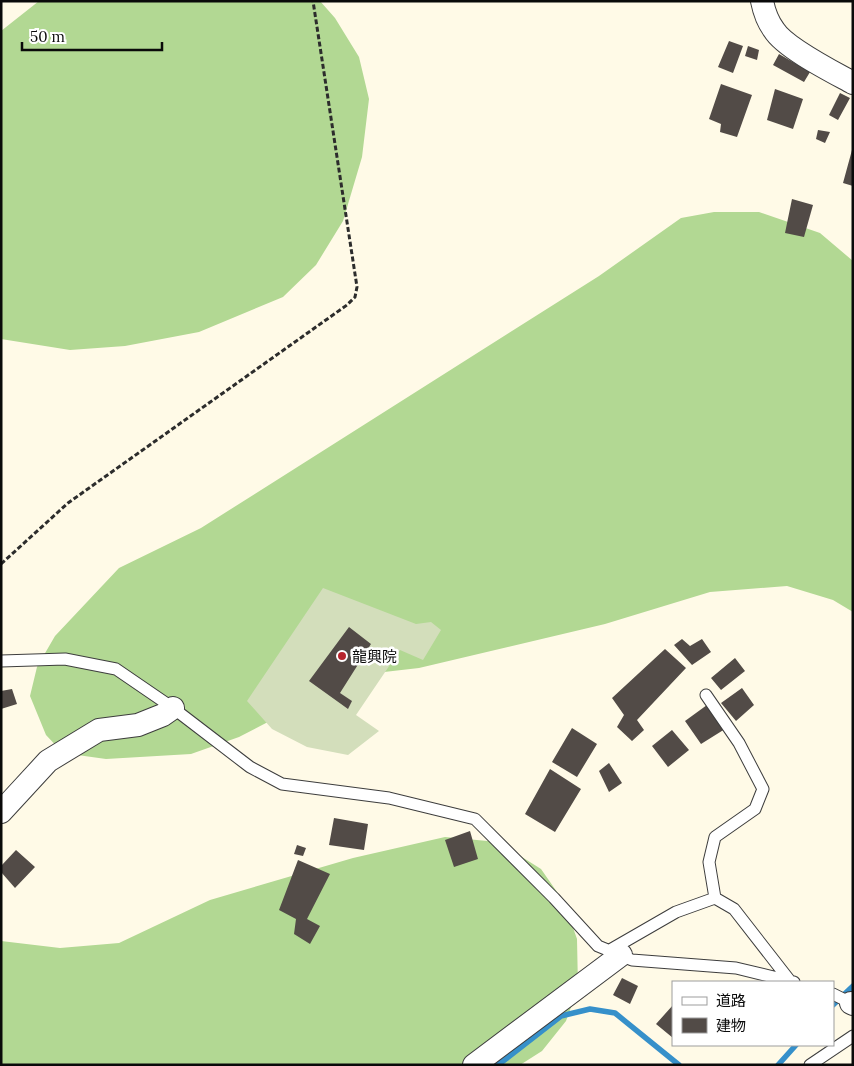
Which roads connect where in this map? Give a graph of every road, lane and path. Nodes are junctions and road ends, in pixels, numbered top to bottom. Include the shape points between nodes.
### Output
1 (313, 1) edge
2 (762, 1) edge
3 (853, 83) edge
4 (1, 564) edge
5 (1, 661) edge
6 (706, 695) dead end
7 (173, 708) junction
8 (1, 812) edge
9 (715, 898) junction
10 (615, 953) junction
11 (788, 981) edge
12 (791, 981) edge
13 (853, 1036) edge
14 (474, 1065) edge
15 (810, 1065) edge

1 - 4 path via 356,297 348,306 68,503
2 - 3 street via 775,32 793,48
5 - 7 lane via 65,659 116,669
6 - 9 lane via 739,743 763,789 755,809 714,837 709,862
7 - 8 street via 138,725 99,730 48,761
7 - 10 lane via 250,767 282,784 389,798 475,819 598,946
9 - 10 lane via 676,912
9 - 12 lane via 734,910
10 - 11 lane via 632,960 736,968
10 - 14 street
13 - 15 lane

